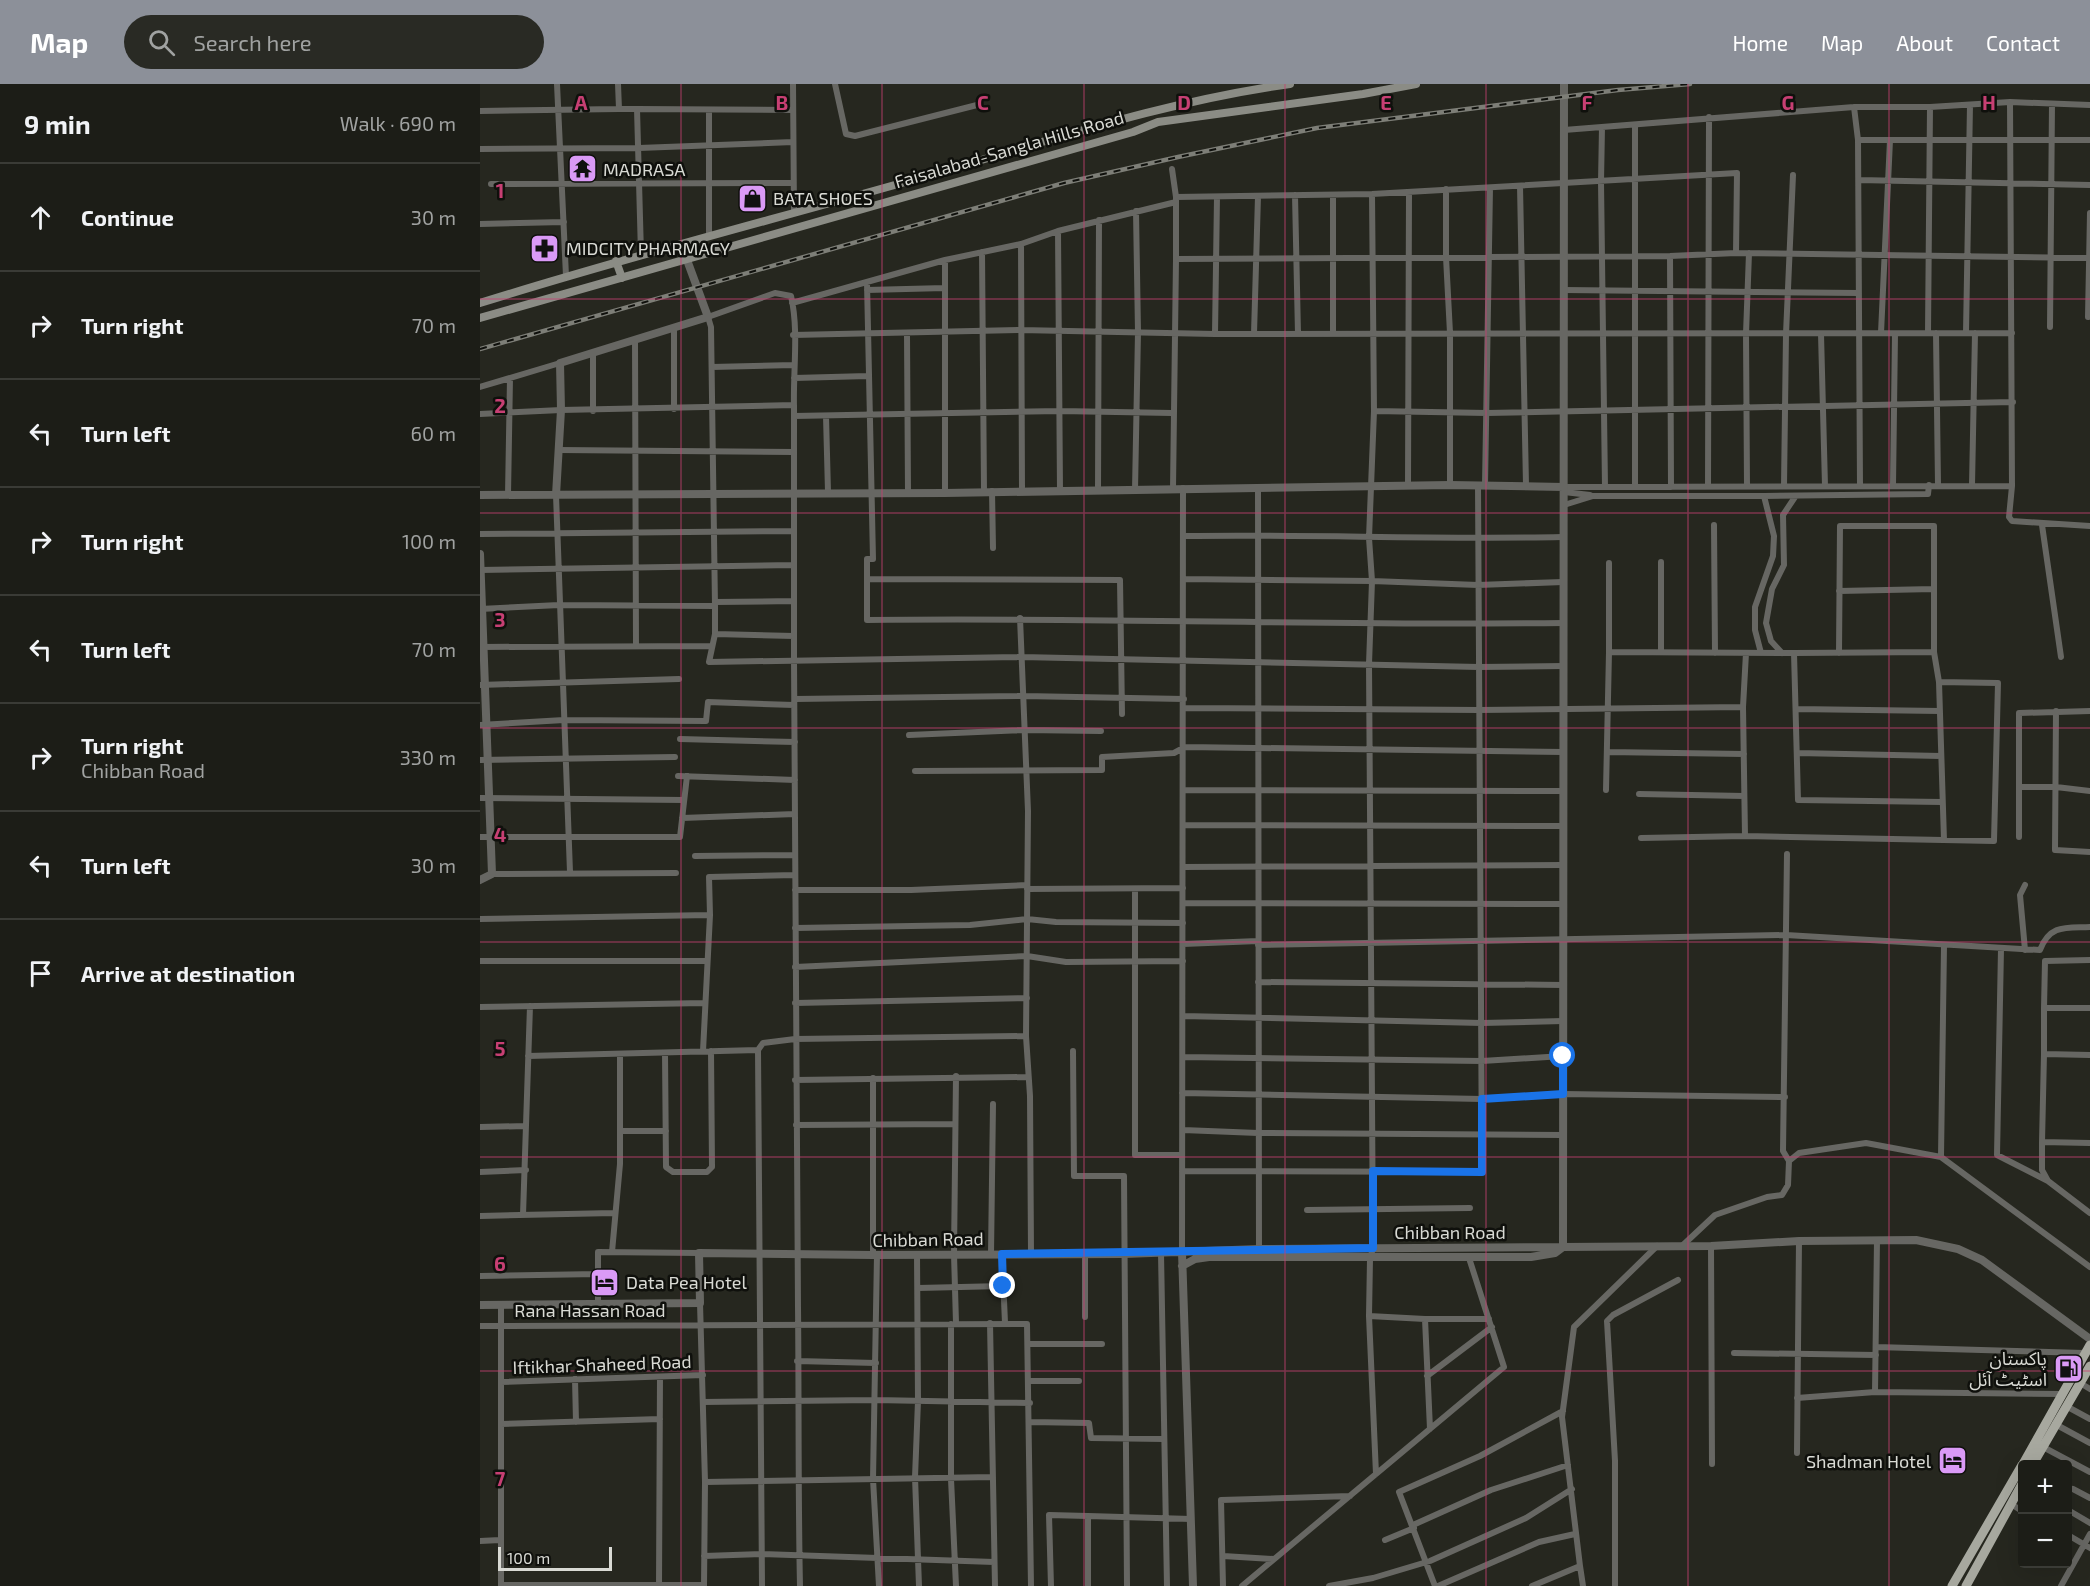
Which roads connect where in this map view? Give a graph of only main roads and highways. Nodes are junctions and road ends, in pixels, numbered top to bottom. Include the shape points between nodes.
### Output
1 (1290, 84) edge
2 (1416, 84) edge
3 (827, 204) junction
4 (832, 217) junction
5 (616, 261) junction
6 (622, 278) junction
7 (480, 303) edge
8 (480, 318) edge
9 (2087, 1349) edge
10 (2090, 1366) edge
11 (2026, 1460) edge
12 (2035, 1460) edge
13 (2018, 1474) edge
14 (2018, 1492) edge
15 (1969, 1585) edge
16 (1952, 1586) edge

1 - 3 main road, Faisalabad-Sangla Hills Road via 1155,109
2 - 4 main road, Faisalabad-Sangla Hills Road via 1158,122
3 - 4 main road
3 - 5 main road, Faisalabad-Sangla Hills Road
4 - 6 main road, Faisalabad-Sangla Hills Road
5 - 6 main road
5 - 7 main road, Faisalabad-Sangla Hills Road
6 - 8 main road, Faisalabad-Sangla Hills Road
9 - 11 main road
10 - 12 main road
13 - 16 main road
14 - 15 main road

